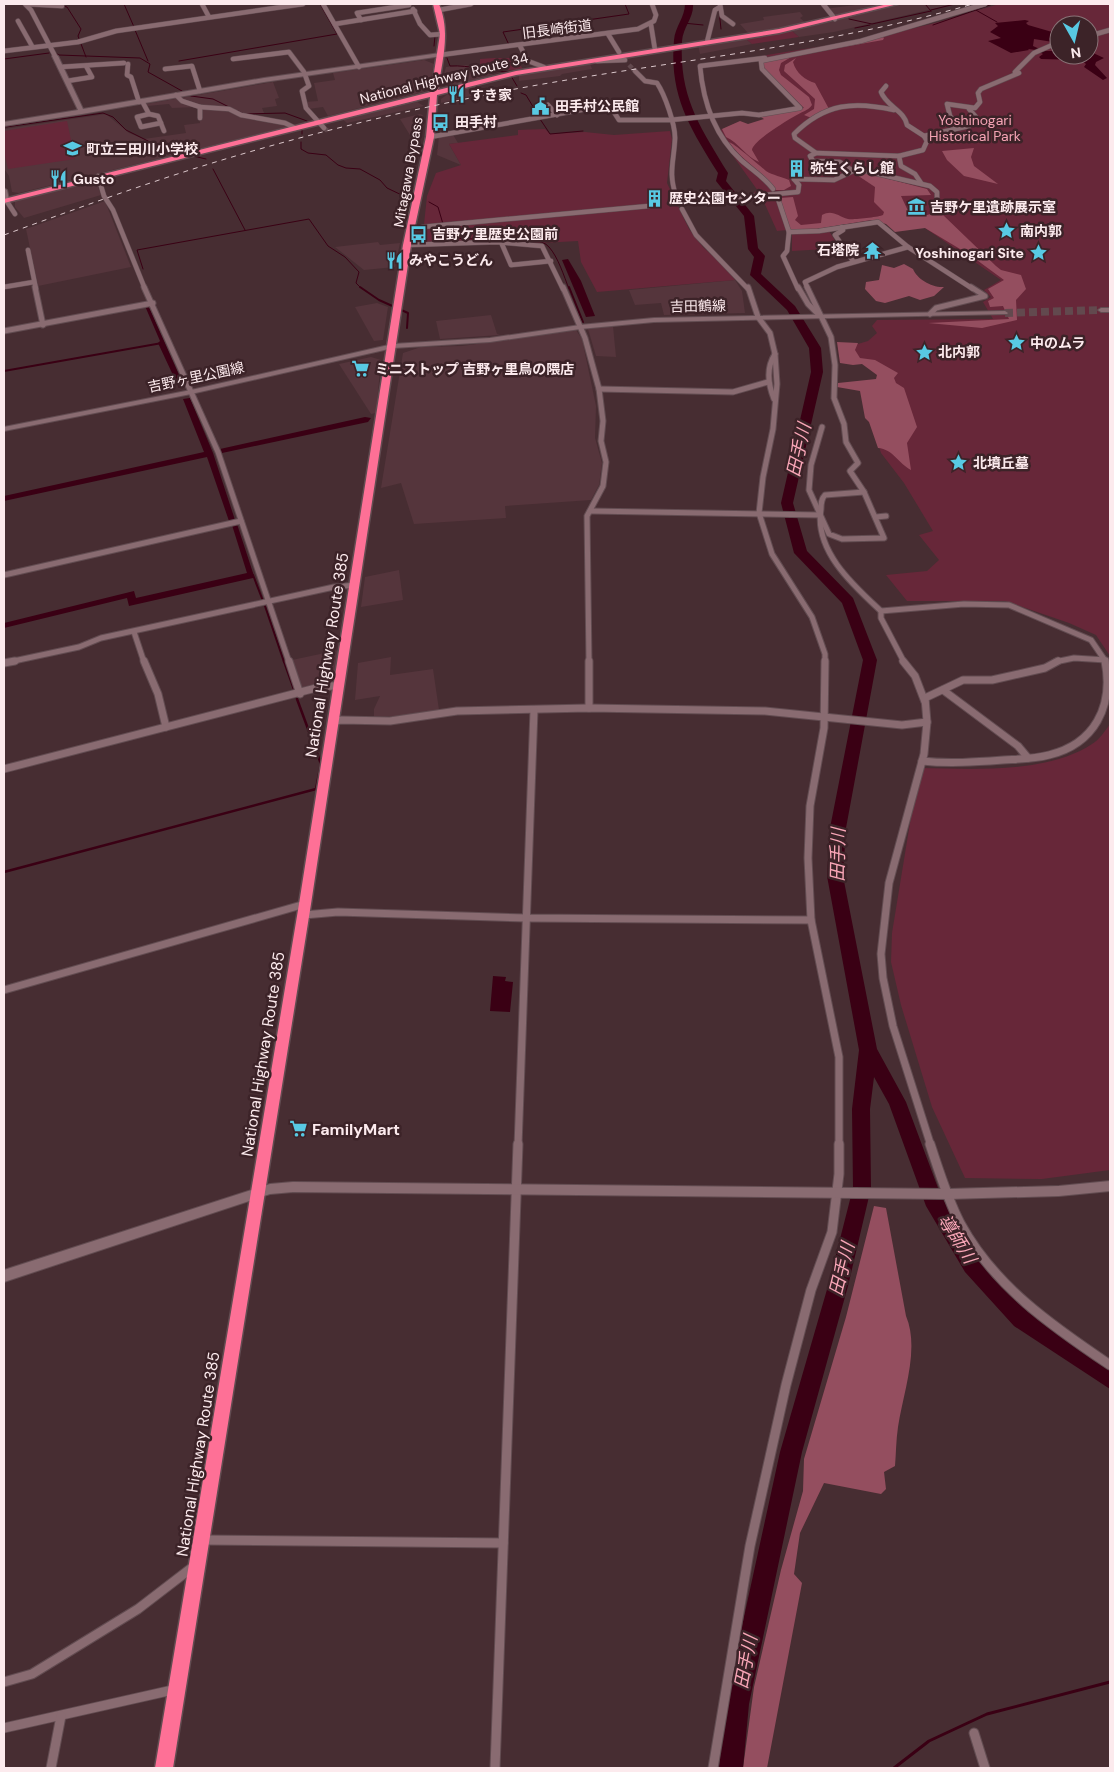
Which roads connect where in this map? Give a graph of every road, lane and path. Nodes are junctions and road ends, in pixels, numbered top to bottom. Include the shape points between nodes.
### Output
1 (26, 4) edge
2 (202, 4) edge
3 (302, 4) edge
4 (323, 4) edge
5 (409, 4) edge
6 (471, 4) edge
7 (652, 4) edge
8 (823, 4) edge
9 (895, 4) edge
10 (985, 4) edge
11 (720, 5) edge
12 (882, 5) edge
13 (62, 6) dead end
14 (437, 7) edge
15 (416, 11) junction
16 (209, 18) junction
17 (835, 19) junction
18 (361, 20) junction
19 (18, 21) dead end
20 (335, 24) junction
21 (733, 24) dead end
22 (651, 25) junction
23 (443, 34) junction
24 (608, 34) junction
25 (706, 42) junction
26 (1049, 45) edge
27 (32, 46) junction
28 (50, 46) junction
29 (520, 46) junction
30 (655, 50) junction
31 (4, 52) edge
32 (619, 52) dead end
33 (440, 55) junction
34 (55, 56) joint
35 (766, 58) junction
36 (233, 59) dead end
37 (584, 60) junction
38 (163, 64) dead end
39 (629, 64) tunnel mouth
40 (86, 66) junction
41 (359, 67) junction
42 (544, 67) junction
43 (60, 68) junction
44 (635, 71) tunnel mouth
45 (305, 74) junction
46 (67, 81) junction
47 (886, 86) dead end
48 (200, 91) junction
49 (434, 93) junction
50 (176, 95) junction
51 (141, 102) junction
52 (548, 105) dead end
53 (200, 107) junction
54 (969, 109) junction
55 (894, 110) junction
56 (82, 112) junction
57 (149, 114) junction
58 (557, 115) junction
59 (712, 117) junction
60 (200, 118) dead end
61 (670, 120) junction
62 (317, 122) junction
63 (161, 123) junction
64 (4, 124) edge
65 (294, 128) junction
66 (324, 128) tunnel mouth
67 (955, 128) junction
68 (164, 131) dead end
69 (924, 136) junction
70 (430, 137) junction
71 (816, 153) junction
72 (899, 156) junction
73 (853, 171) junction
74 (98, 176) junction
75 (921, 184) junction
76 (773, 189) dead end
77 (4, 190) edge
78 (676, 196) tunnel mouth
79 (778, 199) dead end
80 (5, 200) edge
81 (937, 200) dead end
82 (690, 202) dead end
83 (649, 206) dead end
84 (682, 209) tunnel mouth
85 (16, 214) dead end
86 (422, 227) dead end
87 (842, 227) junction
88 (789, 232) junction
89 (501, 242) junction
90 (407, 245) junction
91 (908, 247) junction
92 (28, 250) dead end
93 (852, 261) junction
94 (551, 262) junction
95 (34, 282) junction
96 (4, 287) edge
97 (153, 303) junction
98 (1101, 310) tunnel mouth
99 (1110, 310) edge
100 (1005, 313) tunnel mouth
101 (930, 314) junction
102 (820, 315) junction
103 (758, 317) junction
104 (43, 325) junction
105 (580, 327) junction
106 (4, 331) edge
107 (393, 346) junction
108 (775, 354) junction
109 (768, 382) junction
110 (599, 389) junction
111 (191, 392) junction
112 (775, 402) junction
113 (822, 427) dead end
114 (4, 429) edge
115 (864, 492) junction
116 (590, 511) junction
117 (760, 513) junction
118 (820, 515) junction
119 (886, 516) dead end
120 (876, 517) junction
121 (241, 521) junction
122 (4, 574) edge
123 (356, 585) junction
124 (269, 603) junction
125 (881, 612) junction
126 (134, 632) junction
127 (1106, 660) junction
128 (4, 663) edge
129 (340, 685) junction
130 (943, 690) junction
131 (300, 694) junction
132 (925, 702) junction
133 (588, 708) junction
134 (534, 710) junction
135 (824, 716) junction
136 (334, 722) junction
137 (927, 722) junction
138 (166, 727) junction
139 (1028, 758) junction
140 (922, 761) junction
141 (4, 769) edge
142 (304, 909) junction
143 (526, 918) junction
144 (811, 920) junction
145 (4, 990) edge
146 (1110, 1186) edge
147 (516, 1190) junction
148 (258, 1194) junction
149 (838, 1194) junction
150 (948, 1194) junction
151 (4, 1276) edge
152 (1110, 1365) edge
153 (203, 1540) junction
154 (503, 1543) junction
155 (198, 1562) junction
156 (4, 1682) edge
157 (177, 1689) junction
158 (61, 1716) junction
159 (4, 1728) edge
160 (974, 1733) dead end
161 (51, 1768) edge
162 (164, 1768) edge
163 (495, 1768) edge
164 (713, 1768) edge
165 (985, 1768) edge

1 - 13 street
1 - 28 street
2 - 16 street
3 - 16 street
4 - 20 street
5 - 15 street
5 - 18 street via 357,13
6 - 14 street
7 - 22 street via 656,16
8 - 17 street
9 - 12 highway, National Highway Route 34
10 - 35 street via 861,41
11 - 21 street via 722,16
11 - 25 street via 715,10
12 - 17 highway, National Highway Route 34
14 - 23 highway, Mitagawa Bypass
15 - 18 street
15 - 23 street via 420,24 430,35
16 - 28 street via 116,31 80,42
17 - 25 highway, National Highway Route 34
18 - 20 street
19 - 27 street
20 - 41 street
22 - 24 street, 旧長崎街道
22 - 30 street
23 - 33 highway, Mitagawa Bypass
24 - 29 street, 旧長崎街道
24 - 32 street
25 - 30 highway, National Highway Route 34
26 - 54 street via 1027,56 1017,73 981,89 978,106
27 - 28 street
27 - 31 street
28 - 34 street
29 - 33 street, 旧長崎街道
29 - 42 street via 528,60
30 - 37 highway, National Highway Route 34
33 - 41 street
33 - 49 highway, Mitagawa Bypass
34 - 43 street
35 - 59 street via 700,66 701,91
35 - 59 street via 761,61 762,70 800,108 759,115 742,113
36 - 45 street via 289,52
37 - 39 street via 624,58
37 - 42 highway, National Highway Route 34
38 - 48 street via 166,71 192,66
40 - 43 street
40 - 46 street via 92,77
40 - 51 street via 126,63 127,75 131,77
41 - 45 street
42 - 49 highway, National Highway Route 34
43 - 46 street
44 - 61 street via 644,81 657,83 660,87
45 - 48 street
45 - 62 street via 309,86 302,91 302,98
46 - 56 street
47 - 55 street via 881,95
48 - 50 street
49 - 62 highway, National Highway Route 34
49 - 70 highway, Mitagawa Bypass
50 - 51 street
50 - 53 street via 182,101
51 - 56 street
51 - 57 street
52 - 58 street
53 - 60 street
53 - 65 street via 229,109
54 - 67 street via 976,117 973,122 969,126
54 - 67 street via 955,103 946,106 957,125
55 - 69 street
55 - 71 street via 866,104 834,108 804,124 794,134 795,138
56 - 64 street
57 - 63 street via 158,116
57 - 63 street via 137,116 141,127
58 - 61 street via 611,107 619,120
58 - 70 street
59 - 61 street
59 - 76 street via 738,158
61 - 78 street via 675,136 670,179
62 - 65 highway, National Highway Route 34
62 - 66 street
63 - 68 street
65 - 74 highway, National Highway Route 34
67 - 69 street
69 - 72 street via 927,141 924,150
70 - 90 highway, Mitagawa Bypass
71 - 72 street
71 - 73 street via 810,156 811,160 840,162
72 - 75 street via 901,166 915,174
73 - 75 street
73 - 82 street via 828,181 794,179 799,185 798,192
74 - 80 highway, National Highway Route 34
74 - 97 street
75 - 81 street via 935,189
77 - 80 street
79 - 88 street via 782,219
80 - 85 street
83 - 86 street
84 - 103 street via 696,235 747,284
87 - 88 street
87 - 91 street via 878,222
87 - 93 street via 843,230 835,235
88 - 102 street via 787,251 783,256 811,310
89 - 90 street
89 - 94 street via 542,246
89 - 94 street via 511,265
90 - 107 highway, Mitagawa Bypass
91 - 93 street
91 - 101 street via 985,296 936,308
92 - 95 street
93 - 102 street via 816,274 805,282
94 - 105 street
95 - 96 street
95 - 104 street
97 - 104 street
97 - 111 street
98 - 99 street
100 - 101 street, 吉田鶴線
101 - 102 street, 吉田鶴線
102 - 103 street, 吉田鶴線
102 - 115 street via 831,337 835,366 834,398 844,424 846,442 858,463 850,471
103 - 105 street, 吉田鶴線 via 654,320
103 - 108 street via 770,333
104 - 106 street
105 - 107 street, 吉田鶴線 via 482,341
105 - 110 street
107 - 111 street, 吉野ヶ里公園線
107 - 123 highway, National Highway Route 385
108 - 109 street via 771,359
108 - 112 street
109 - 110 street via 733,392
109 - 112 street
110 - 116 street via 606,473
111 - 114 street, 吉野ヶ里公園線
111 - 121 street via 218,452
112 - 117 street
113 - 118 street via 811,465 809,490
115 - 118 street via 825,495
115 - 120 street
116 - 117 street
116 - 133 street via 587,516
117 - 118 street
117 - 135 street via 772,554 812,617 825,654
118 - 120 street via 828,534 842,539 884,538
118 - 125 street via 822,530 840,569
119 - 120 street
121 - 122 street
121 - 124 street
123 - 124 street
123 - 129 highway, National Highway Route 385
124 - 126 street
124 - 131 street
125 - 127 street via 964,604 1008,605 1091,640
125 - 132 street via 899,656 915,676
126 - 128 street
126 - 138 street via 158,694
127 - 130 street via 1062,660 1045,668 992,680 963,680
127 - 139 street via 1110,699 1104,720 1086,739 1064,751
129 - 131 street
129 - 136 highway, National Highway Route 385
130 - 132 street via 925,698
130 - 139 street via 1018,746
131 - 138 street
132 - 137 street
133 - 134 street
133 - 135 street via 765,711
134 - 136 street via 456,711 390,721
134 - 143 street
135 - 137 street via 902,725
135 - 144 street via 810,806
136 - 142 highway, National Highway Route 385
137 - 140 street
138 - 141 street
139 - 140 street via 945,764
140 - 150 street via 892,864 882,933 882,965 888,1004 907,1074
142 - 143 street
142 - 145 street
142 - 148 highway, National Highway Route 385
143 - 144 street
143 - 147 street
144 - 149 street via 839,1057
146 - 150 street
147 - 148 street via 293,1187 270,1189
147 - 149 street
147 - 154 street
148 - 151 street
148 - 153 highway, National Highway Route 385
149 - 150 street
149 - 164 street via 832,1232 811,1290 786,1385 750,1546
150 - 152 street via 972,1243 1008,1287 1045,1322
153 - 154 street
153 - 155 highway, National Highway Route 385
154 - 163 street
155 - 156 street via 131,1613 32,1674
155 - 157 highway, National Highway Route 385
157 - 158 street
157 - 162 highway, National Highway Route 385
158 - 159 street
158 - 161 street
160 - 165 street

